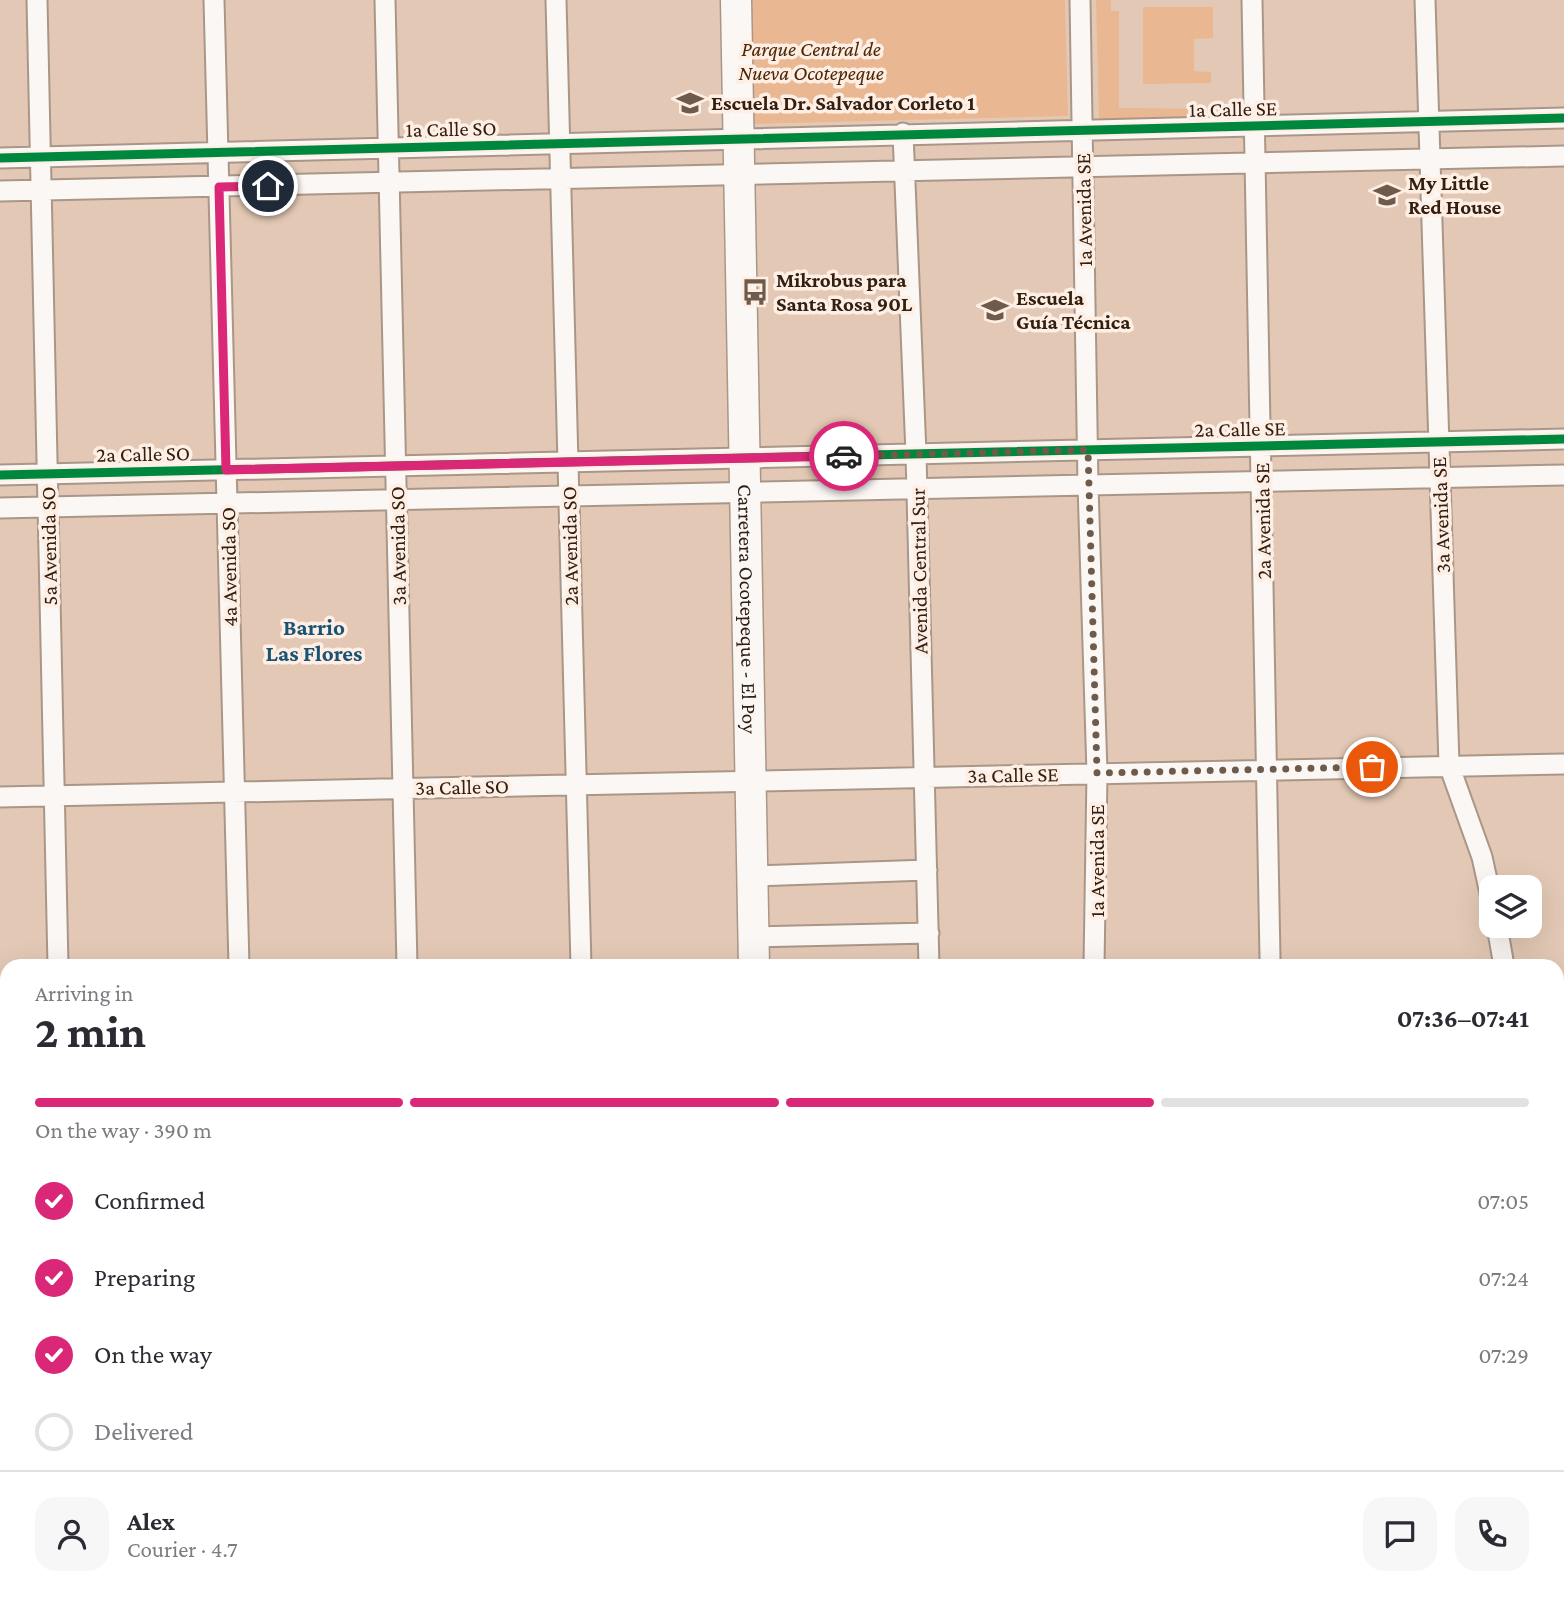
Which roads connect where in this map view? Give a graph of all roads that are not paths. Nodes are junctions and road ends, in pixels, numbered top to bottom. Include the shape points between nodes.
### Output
1 (37, 0) edge
2 (214, 0) edge
3 (385, 0) edge
4 (556, 0) edge
5 (736, 0) edge
6 (1080, 0) edge
7 (1252, 0) edge
8 (1425, 0) edge
9 (1564, 118) edge
10 (1428, 122) junction
11 (1254, 126) junction
12 (1082, 131) junction
13 (903, 133) junction
14 (739, 139) junction
15 (560, 144) junction
16 (389, 148) junction
17 (218, 153) junction
18 (1564, 156) edge
19 (41, 157) junction
20 (0, 158) edge
21 (1429, 159) junction
22 (1255, 164) junction
23 (1083, 168) junction
24 (905, 171) junction
25 (740, 176) junction
26 (561, 179) junction
27 (390, 183) junction
28 (219, 187) junction
29 (0, 191) edge
30 (41, 191) junction
31 (1564, 439) edge
32 (1438, 442) junction
33 (1262, 446) junction
34 (1088, 450) junction
35 (916, 454) junction
36 (745, 458) junction
37 (568, 462) junction
38 (396, 466) junction
39 (226, 470) junction
40 (47, 474) junction
41 (0, 475) edge
42 (1564, 475) edge
43 (1439, 477) junction
44 (1262, 481) junction
45 (1088, 485) junction
46 (917, 488) junction
47 (745, 492) junction
48 (569, 496) junction
49 (397, 500) junction
50 (227, 503) junction
51 (48, 507) junction
52 (0, 508) edge
53 (1564, 764) edge
54 (1449, 765) junction
55 (1269, 769) junction
56 (1097, 773) junction
57 (925, 777) junction
58 (751, 780) junction
59 (576, 785) junction
60 (404, 788) junction
61 (235, 792) junction
62 (54, 796) junction
63 (0, 797) edge
64 (927, 870) junction
65 (1486, 875) edge
66 (752, 876) junction
67 (929, 933) junction
68 (1500, 938) edge
69 (754, 951) edge
70 (1270, 958) dead end
71 (58, 959) edge
72 (239, 959) edge
73 (407, 959) edge
74 (581, 959) edge
75 (929, 959) edge
76 (1094, 959) edge
77 (1506, 959) edge

1 - 19 street, 5a Avenida SO
2 - 17 street, 4a Avenida SO
3 - 16 street, 3a Avenida SO
4 - 15 street, 2a Avenida SO
5 - 14 main road, Carretera Ocotepeque - El Poy
6 - 12 street, 1a Avenida SE
7 - 11 street, 2a Avenida SE
8 - 10 street, 3a Avenida SE
9 - 10 street, 1a Calle SE
10 - 11 street, 1a Calle SE
10 - 21 street, 3a Avenida SE
11 - 12 street, 1a Calle SE
11 - 22 street, 2a Avenida SE
12 - 13 street, 1a Calle SE
12 - 23 street, 1a Avenida SE
13 - 14 street, 1a Calle SO
13 - 24 street, Avenida Central Sur
14 - 15 street, 1a Calle SO
14 - 25 main road, Carretera Ocotepeque - El Poy
15 - 16 street, 1a Calle SO
15 - 26 street, 2a Avenida SO
16 - 17 street, 1a Calle SO
16 - 27 street, 3a Avenida SO
17 - 19 street, 1a Calle SO
17 - 28 street, 4a Avenida SO
18 - 21 street
19 - 20 street, 1a Calle SO
19 - 30 street, 5a Avenida SO
21 - 22 street
21 - 32 street, 3a Avenida SE
22 - 23 street
22 - 33 street, 2a Avenida SE
23 - 24 street
23 - 34 street, 1a Avenida SE
24 - 25 street
24 - 35 street, Avenida Central Sur
25 - 26 street
25 - 36 main road, Carretera Ocotepeque - El Poy
26 - 27 street
26 - 37 street, 2a Avenida SO
27 - 28 street
27 - 38 street, 3a Avenida SO
28 - 30 street
28 - 39 street, 4a Avenida SO
29 - 30 street
30 - 40 street, 5a Avenida SO
31 - 32 street, 2a Calle SE
32 - 33 street, 2a Calle SE
32 - 43 street, 3a Avenida SE
33 - 34 street, 2a Calle SE
33 - 44 street, 2a Avenida SE
34 - 35 street, 2a Calle SE
34 - 45 street, 1a Avenida SE
35 - 36 street, 2a Calle SO
35 - 46 street, Avenida Central Sur
36 - 37 street, 2a Calle SO
36 - 47 main road, Carretera Ocotepeque - El Poy
37 - 38 street, 2a Calle SO
37 - 48 street, 2a Avenida SO
38 - 39 street, 2a Calle SO
38 - 49 street, 3a Avenida SO
39 - 40 street, 2a Calle SO
39 - 50 street, 4a Avenida SO
40 - 41 street, 2a Calle SO
40 - 51 street, 5a Avenida SO
42 - 43 street
43 - 44 street
43 - 54 street, 3a Avenida SE
44 - 45 street
44 - 55 street, 2a Avenida SE
45 - 46 street
45 - 56 street, 1a Avenida SE
46 - 47 street
46 - 57 street, Avenida Central Sur
47 - 48 street
47 - 58 main road, Carretera Ocotepeque - El Poy
48 - 49 street
48 - 59 street, 2a Avenida SO
49 - 50 street
49 - 60 street, 3a Avenida SO
50 - 51 street
50 - 61 street, 4a Avenida SO
51 - 52 street
51 - 62 street, 5a Avenida SO
53 - 54 street, 3a Calle SE
54 - 55 street, 3a Calle SE
54 - 65 street, 3a Avenida SE
55 - 56 street, 3a Calle SE
55 - 70 street, 2a Avenida SE
56 - 57 street, 3a Calle SE
56 - 76 street, 1a Avenida SE
57 - 58 street, 3a Calle SO
57 - 64 street, Avenida Central Sur
58 - 59 street, 3a Calle SO
58 - 66 main road, Carretera Ocotepeque - El Poy
59 - 60 street, 3a Calle SO
59 - 74 street, 2a Avenida SO
60 - 61 street, 3a Calle SO
60 - 73 street, 3a Avenida SO
61 - 62 street, 3a Calle SO
61 - 72 street, 4a Avenida SO
62 - 63 street, 3a Calle SO
62 - 71 street, 5a Avenida SO
64 - 66 street
64 - 67 street, Avenida Central Sur
66 - 69 main road, Carretera Ocotepeque - El Poy
67 - 69 street
67 - 75 street, Avenida Central Sur
68 - 77 street

